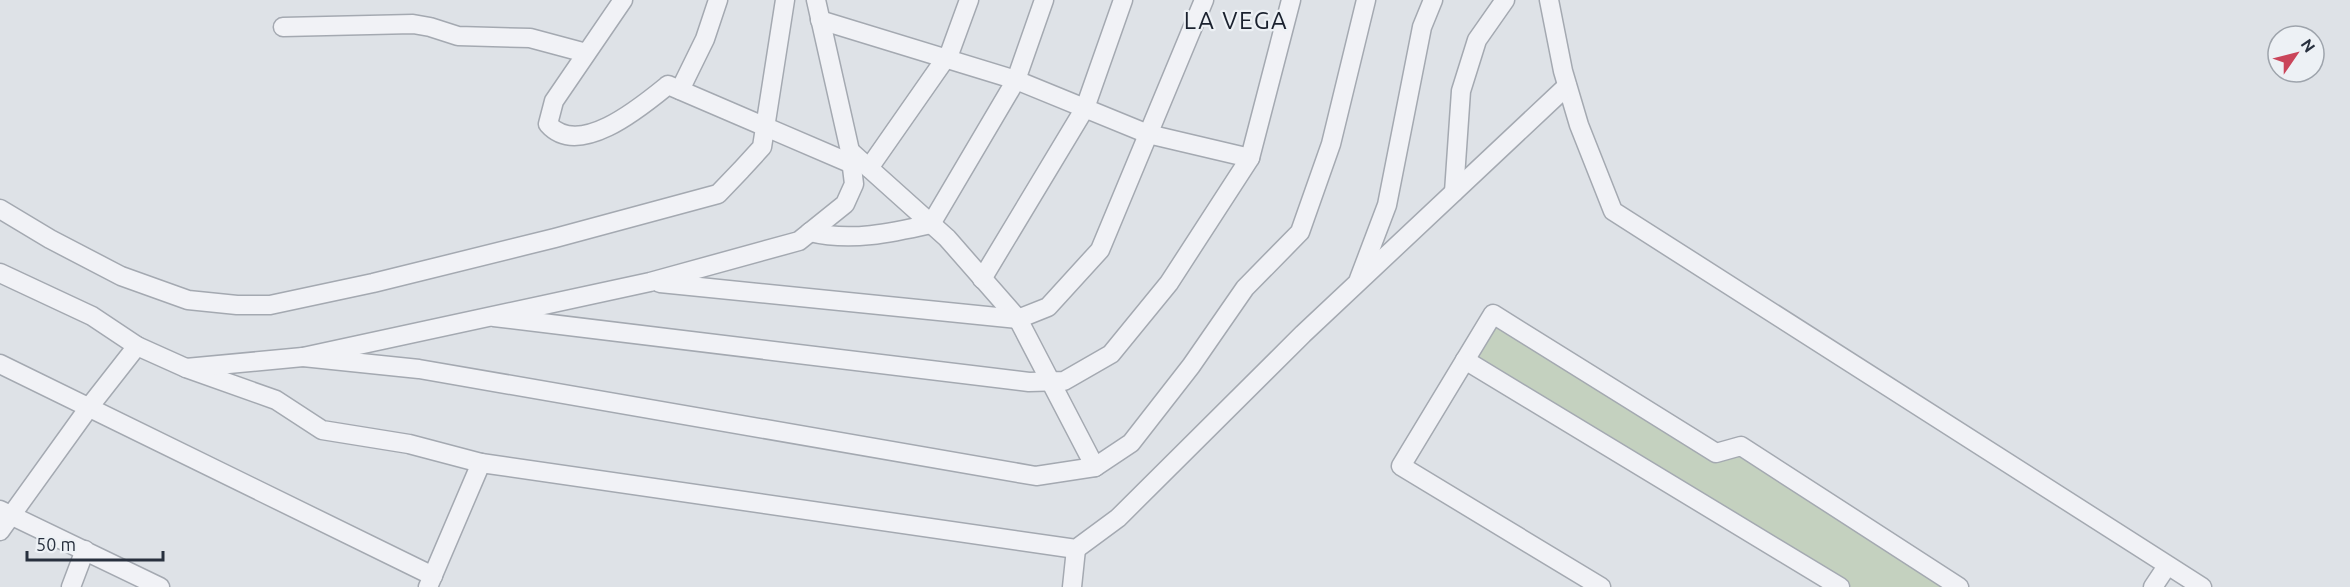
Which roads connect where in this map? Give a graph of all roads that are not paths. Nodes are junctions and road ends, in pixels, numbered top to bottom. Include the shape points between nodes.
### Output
1 (623, 0) edge
2 (718, 0) edge
3 (816, 0) edge
4 (969, 0) edge
5 (1044, 0) edge
6 (1123, 0) edge
7 (1204, 0) edge
8 (1291, 0) edge
9 (1366, 0) edge
10 (1433, 0) edge
11 (1505, 0) edge
12 (1549, 0) edge
13 (780, 2) edge
14 (820, 20) junction
15 (283, 27) dead end
16 (586, 53) junction
17 (946, 59) junction
18 (1016, 80) junction
19 (1567, 86) junction
20 (680, 90) junction
21 (1085, 108) junction
22 (765, 126) junction
23 (1148, 135) junction
24 (1250, 158) junction
25 (857, 161) junction
26 (1454, 192) junction
27 (0, 209) edge
28 (932, 224) junction
29 (810, 232) junction
30 (0, 273) edge
31 (982, 279) junction
32 (650, 282) junction
33 (1357, 284) junction
34 (494, 317) junction
35 (1018, 320) junction
36 (137, 346) junction
37 (303, 357) junction
38 (1465, 360) junction
39 (0, 364) edge
40 (186, 368) junction
41 (1052, 381) junction
42 (90, 406) junction
43 (481, 463) junction
44 (1095, 466) junction
45 (6, 513) edge
46 (0, 531) edge
47 (1076, 549) junction
48 (85, 550) junction
49 (2167, 566) junction
50 (431, 581) edge
51 (71, 587) edge
52 (160, 587) edge
53 (1072, 587) edge
54 (1601, 587) edge
55 (1840, 587) edge
56 (1959, 587) edge
57 (2153, 587) edge
58 (2202, 587) edge

1 - 16 street
2 - 20 street via 705,39
3 - 14 street
4 - 17 street
5 - 18 street
6 - 21 street
7 - 23 street
8 - 24 street
9 - 44 street via 1331,144 1300,232 1245,288 1131,443
10 - 33 street via 1422,27 1387,206
11 - 26 street via 1477,40 1461,91
12 - 19 street
13 - 22 street
14 - 17 street
14 - 25 street
15 - 16 street via 413,24 458,36 531,38
16 - 20 street via 549,113 548,124 561,135 605,129 668,85
17 - 18 street
17 - 25 street
18 - 21 street
18 - 28 street
19 - 26 street
19 - 49 street via 1613,211
20 - 22 street
21 - 23 street
21 - 31 street
22 - 25 street
22 - 27 street via 762,147 718,194 373,284 270,305 188,300 121,276
23 - 24 street
23 - 35 street via 1100,250 1048,307
24 - 41 street via 1169,283 1111,354 1064,381
25 - 28 street
25 - 29 street via 854,184 845,204
26 - 33 street
28 - 29 street via 875,236 830,237
28 - 31 street
29 - 32 street via 799,241
30 - 36 street via 92,316
31 - 35 street
32 - 34 street
32 - 35 street
33 - 47 street via 1118,518
34 - 37 street
34 - 41 street via 1018,381
35 - 41 street
36 - 40 street
36 - 42 street
37 - 40 street
37 - 44 street via 419,369 1036,476
38 - 54 street via 1401,466
38 - 55 street
38 - 56 street via 1493,314 1716,453 1741,446
39 - 42 street
40 - 43 street via 276,400 322,430 409,444
41 - 44 street
42 - 45 street
42 - 50 street
43 - 47 street
43 - 50 street
45 - 46 street
45 - 48 street
47 - 53 street
48 - 51 street
48 - 52 street
49 - 57 street
49 - 58 street

